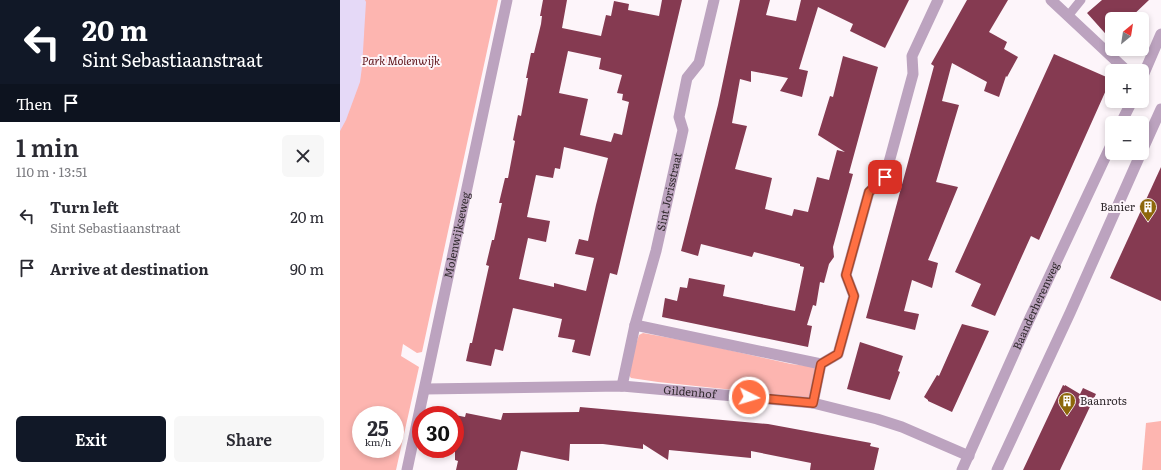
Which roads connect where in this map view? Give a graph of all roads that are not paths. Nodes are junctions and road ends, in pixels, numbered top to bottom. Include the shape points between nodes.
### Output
1 (507, 0) edge
2 (714, 0) edge
3 (938, 0) edge
4 (1051, 0) edge
5 (1081, 0) edge
6 (1068, 16) junction
7 (1161, 34) edge
8 (1119, 64) edge
9 (1148, 64) edge
10 (1161, 109) edge
11 (1149, 136) edge
12 (1105, 158) edge
13 (1138, 160) edge
14 (635, 325) junction
15 (821, 364) junction
16 (622, 386) junction
17 (425, 389) junction
18 (813, 403) junction
19 (969, 456) junction
20 (407, 470) edge
21 (962, 470) edge
22 (997, 470) edge

1 - 17 street, Molenwijkseweg
2 - 14 street, Sint Jorisstraat via 699,63 687,78 679,118 683,130 656,251
3 - 15 street via 912,56 913,74 885,177 869,192 846,275 854,296 838,354
4 - 6 street
5 - 6 lane
6 - 8 street
7 - 9 street
10 - 11 street
12 - 19 street, Baanderherenweg
13 - 22 street
14 - 15 street
14 - 16 street, Sint Jorisstraat
15 - 18 street
16 - 17 street, Gildenhof
16 - 18 street, Gildenhof
17 - 20 street, Molenwijkseweg
18 - 19 street, Gildenhof via 902,427
19 - 21 street, Baanderherenweg

